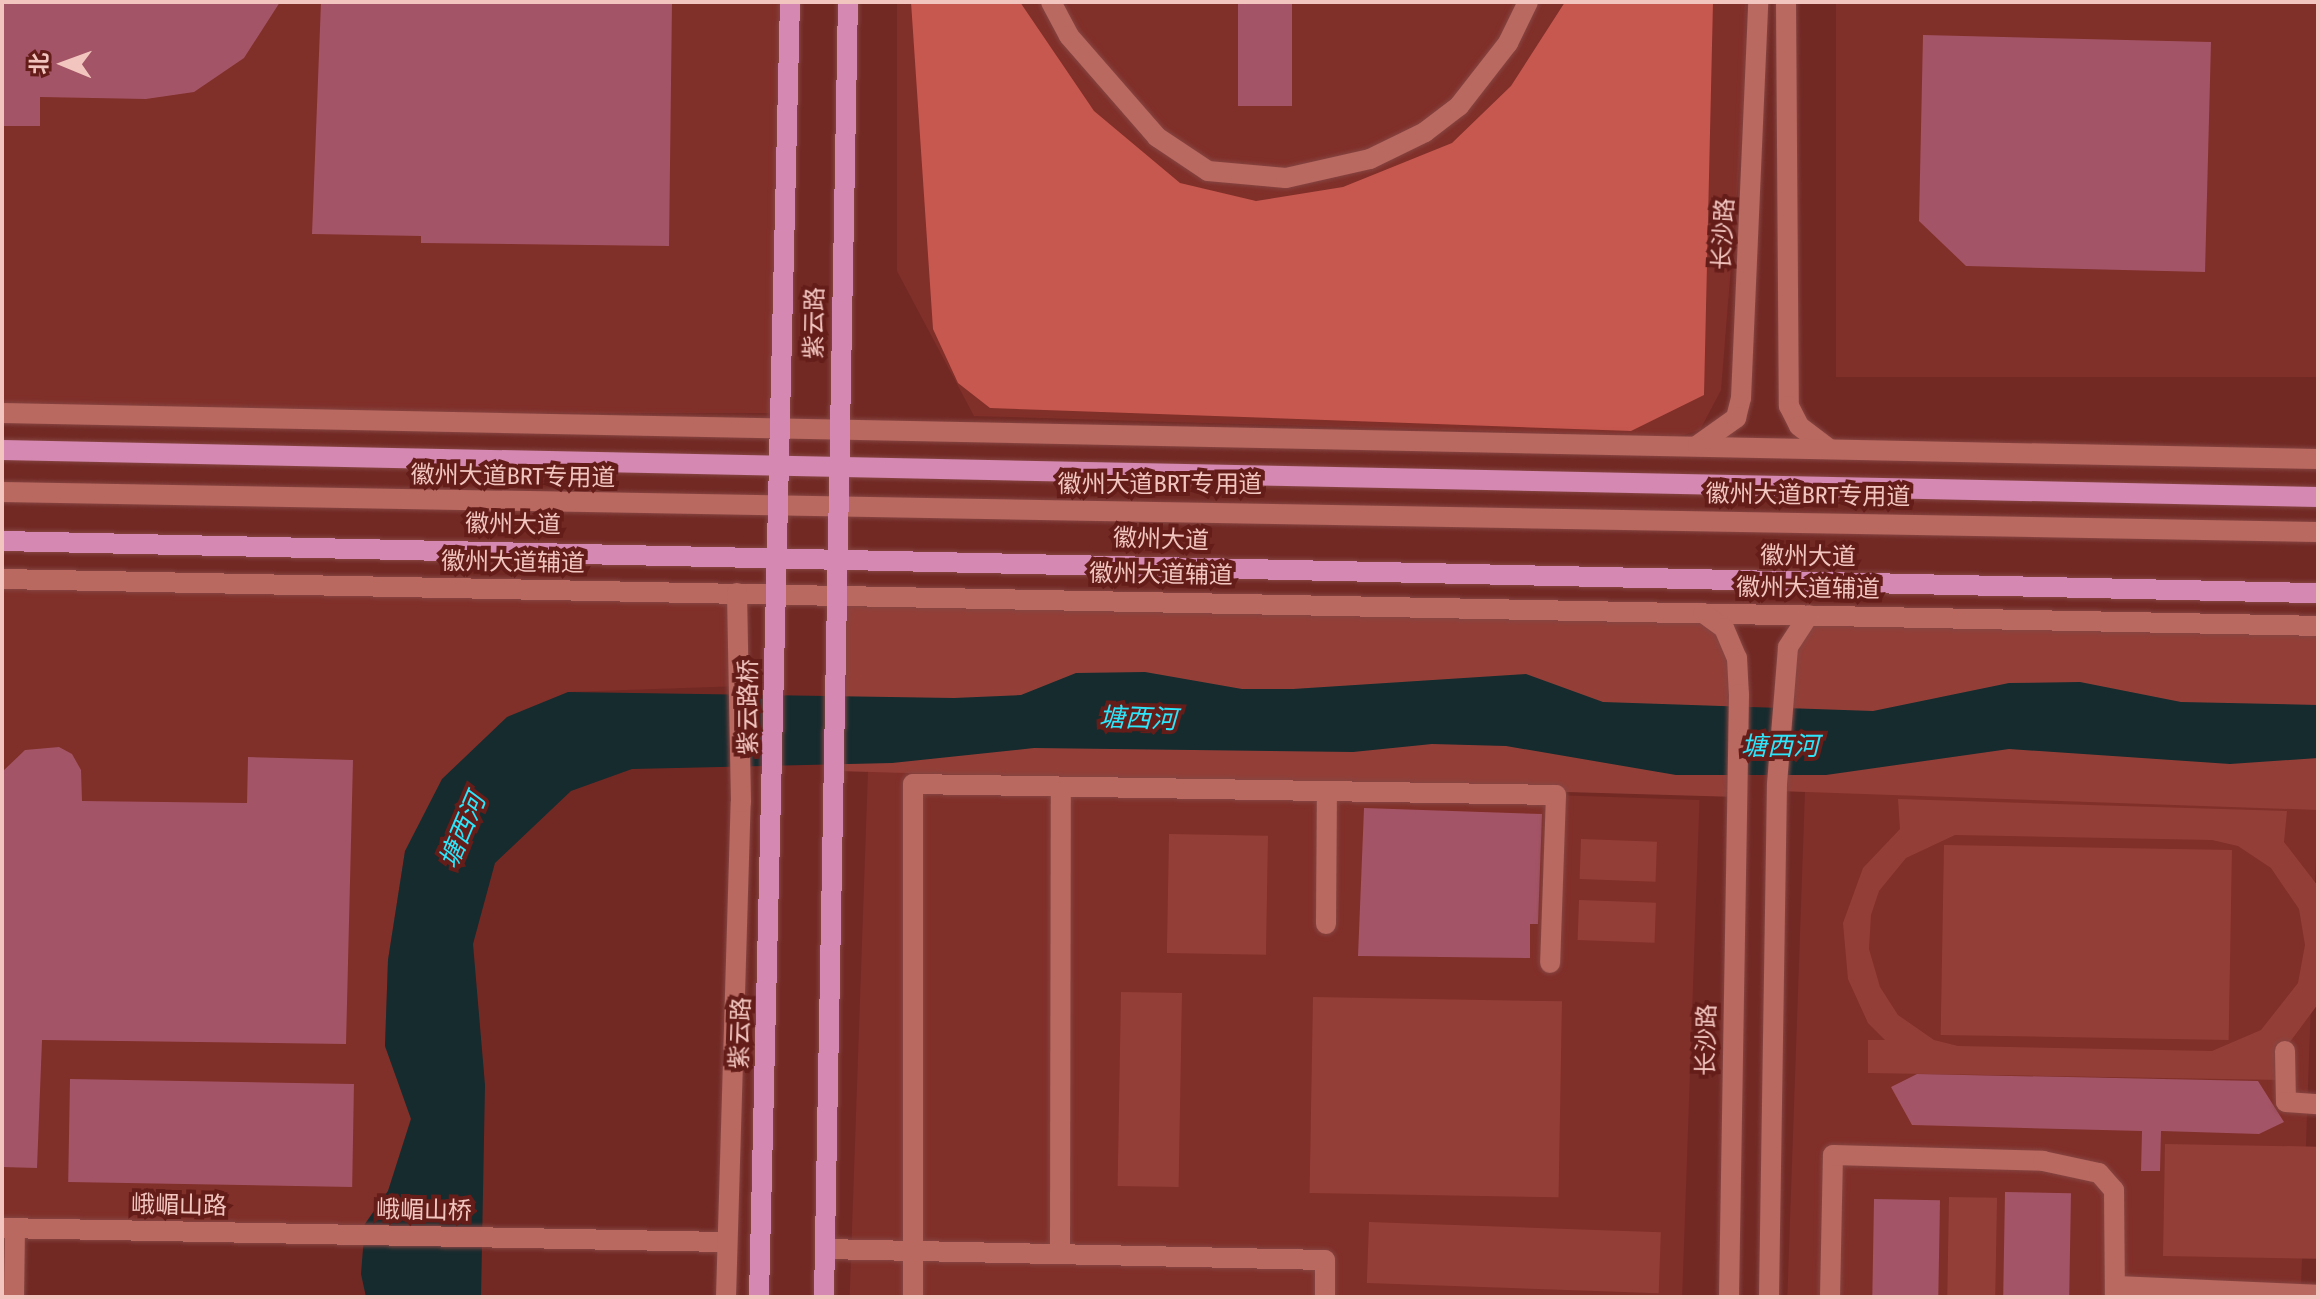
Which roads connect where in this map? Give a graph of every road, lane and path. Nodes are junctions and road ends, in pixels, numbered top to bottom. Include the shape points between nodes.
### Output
1 (790, 2) edge
2 (848, 2) edge
3 (1051, 2) edge
4 (1528, 2) edge
5 (1758, 2) edge
6 (1786, 2) edge
7 (2, 413) edge
8 (780, 429) junction
9 (839, 430) junction
10 (1695, 446) junction
11 (1829, 449) junction
12 (2, 450) edge
13 (2318, 459) edge
14 (778, 465) junction
15 (839, 467) junction
16 (2, 492) edge
17 (2318, 497) edge
18 (2, 504) edge
19 (777, 514) junction
20 (840, 515) junction
21 (2318, 532) edge
22 (2, 541) edge
23 (2318, 544) edge
24 (776, 556) junction
25 (841, 558) junction
26 (2, 579) edge
27 (737, 593) junction
28 (2318, 593) edge
29 (776, 594) junction
30 (839, 595) junction
31 (1703, 613) junction
32 (1809, 615) junction
33 (2318, 626) edge
34 (775, 644) joint
35 (775, 771) joint
36 (1061, 787) junction
37 (1327, 791) junction
38 (1326, 924) dead end
39 (1550, 963) dead end
40 (2285, 1051) dead end
41 (2318, 1104) edge
42 (8, 1229) edge
43 (356, 1236) joint
44 (727, 1242) junction
45 (825, 1249) junction
46 (913, 1250) junction
47 (1060, 1252) junction
48 (2115, 1292) edge
49 (2318, 1295) edge
50 (14, 1297) edge
51 (726, 1297) edge
52 (759, 1297) edge
53 (824, 1297) edge
54 (913, 1297) edge
55 (1325, 1297) edge
56 (1729, 1297) edge
57 (1769, 1297) edge
58 (1830, 1297) edge

1 - 8 main road, 紫云路
2 - 9 main road, 紫云路
3 - 4 street via 1069,36 1157,137 1208,171 1286,178 1370,159 1425,132 1459,106 1508,43
5 - 10 street, 长沙路 via 1741,398 1736,418
6 - 11 street via 1789,406 1799,426
7 - 8 street
8 - 9 street
8 - 14 main road, 紫云路
9 - 10 street
9 - 15 main road, 紫云路
10 - 11 street
11 - 13 street
12 - 14 main road
14 - 15 main road
14 - 19 main road, 紫云路
15 - 17 main road
15 - 20 main road, 紫云路
16 - 19 street, 徽州大道BRT专用道
18 - 19 street, 徽州大道BRT专用道
19 - 20 street, 徽州大道BRT专用道
19 - 24 main road, 紫云路
20 - 21 street, 徽州大道BRT专用道 via 1307,511
20 - 23 street, 徽州大道BRT专用道
20 - 25 main road, 紫云路
22 - 24 main road, 徽州大道
24 - 25 main road, 徽州大道
24 - 29 main road, 紫云路
25 - 28 main road, 徽州大道
25 - 30 main road, 紫云路
26 - 27 street, 徽州大道辅道
27 - 29 street, 徽州大道辅道
27 - 44 street via 741,802
29 - 30 street, 徽州大道辅道
29 - 34 main road, 紫云路
30 - 31 street, 徽州大道辅道
30 - 45 main road, 紫云路
31 - 32 street, 徽州大道辅道
31 - 56 street, 长沙路 via 1724,628 1737,658 1739,694
32 - 33 street, 徽州大道辅道
32 - 57 street via 1788,647 1777,784
34 - 35 main road, 紫云路桥
35 - 52 main road, 紫云路
36 - 37 street
36 - 46 street via 913,784
36 - 47 street
37 - 38 street
37 - 39 street via 1556,795
40 - 41 street via 2286,1102
42 - 43 street, 峨嵋山路
42 - 50 street
43 - 44 street, 峨嵋山桥
44 - 51 street
45 - 46 street
45 - 53 main road
46 - 47 street
46 - 54 street
47 - 55 street via 1325,1260
48 - 49 street
48 - 58 street via 2114,1190 2099,1173 2043,1161 1833,1155

